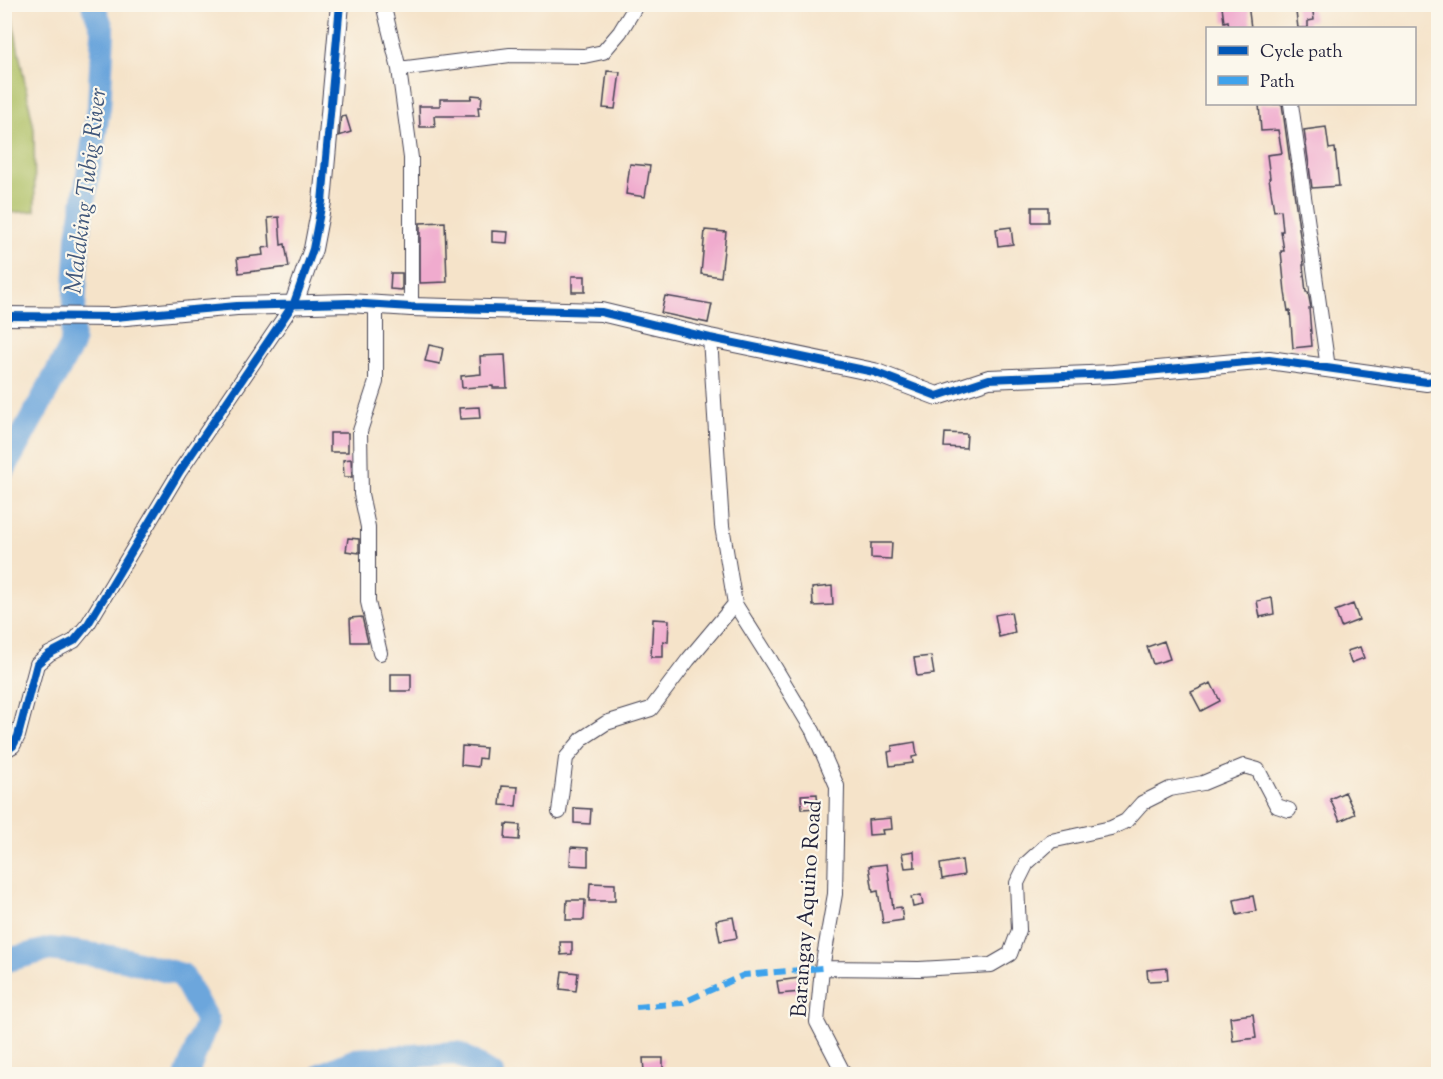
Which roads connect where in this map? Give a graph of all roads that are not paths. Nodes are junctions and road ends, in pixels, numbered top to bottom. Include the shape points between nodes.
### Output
1 (340, 4) edge
2 (383, 4) edge
3 (637, 4) edge
4 (399, 69) junction
5 (1291, 105) edge
6 (294, 303) junction
7 (376, 305) junction
8 (411, 307) junction
9 (11, 316) edge
10 (710, 338) junction
11 (1328, 368) junction
12 (1438, 381) edge
13 (735, 604) junction
14 (380, 652) dead end
15 (4, 751) edge
16 (1289, 810) dead end
17 (559, 812) dead end
18 (822, 968) junction
19 (844, 1074) edge

1 - 6 street via 322,202 313,249
2 - 4 street
3 - 4 street via 603,52 584,56 510,56
4 - 8 street via 411,158
5 - 11 street
6 - 7 street
6 - 9 street via 115,317
6 - 15 street via 180,471 88,624 74,641 37,664 18,736 13,746
7 - 8 street
7 - 14 street via 376,382 360,431 361,494 368,527 368,602
8 - 10 street via 601,312
10 - 11 street via 874,372 937,396 989,379 1113,374 1269,360
10 - 13 street, Barangay Aquino Road via 722,526
11 - 12 street
13 - 17 street via 651,709 606,723 583,738 566,758
13 - 18 street, Barangay Aquino Road via 813,731 837,786 835,894
16 - 18 street via 1277,806 1258,770 1244,766 1203,783 1170,789 1142,803 1126,821 1111,828 1051,841 1027,863 1017,883 1019,930 1010,954 992,965
18 - 19 street, Barangay Aquino Road via 817,1022

